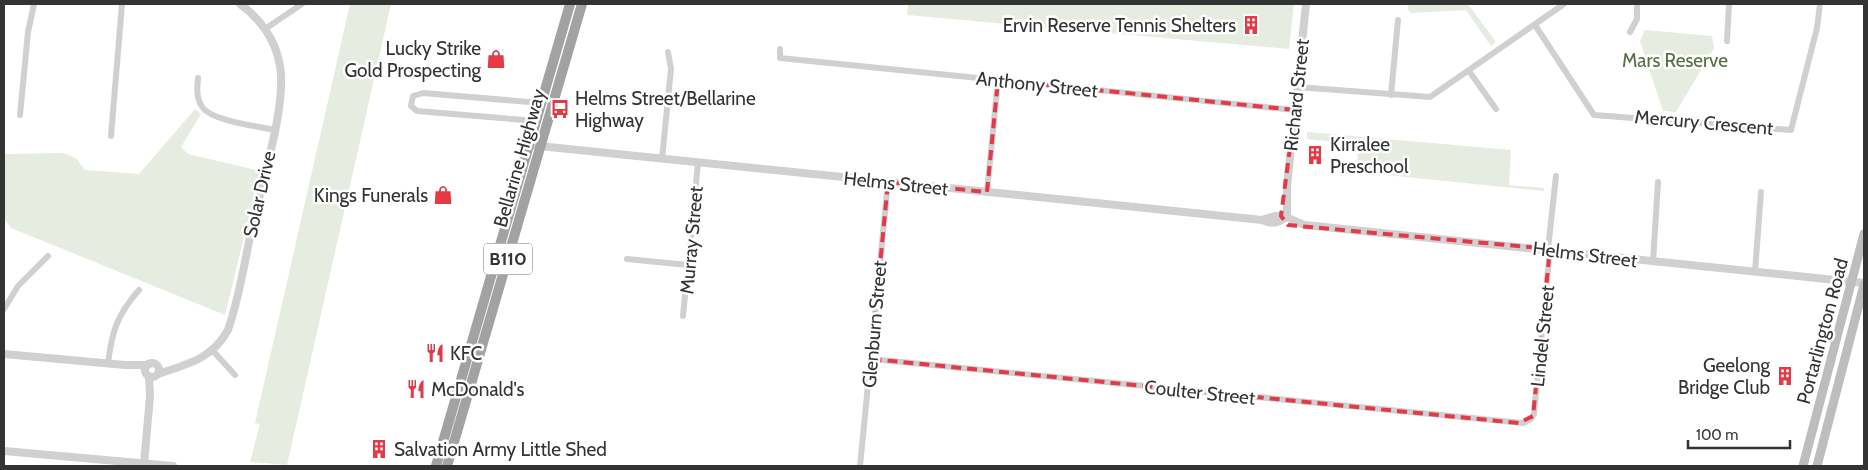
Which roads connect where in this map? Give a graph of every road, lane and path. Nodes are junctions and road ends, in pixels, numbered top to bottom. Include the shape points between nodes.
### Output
1 (34, 4) edge
2 (122, 4) edge
3 (240, 4) edge
4 (302, 4) edge
5 (570, 4) edge
6 (582, 4) edge
7 (1306, 4) edge
8 (1564, 4) edge
9 (1638, 4) edge
10 (1729, 4) edge
11 (1820, 4) edge
12 (1398, 20) dead end
13 (1535, 25) junction
14 (265, 29) junction
15 (1630, 32) dead end
16 (1727, 41) dead end
17 (780, 49) dead end
18 (668, 52) dead end
19 (1469, 71) junction
20 (198, 78) dead end
21 (998, 80) junction
22 (1297, 87) junction
23 (1391, 95) junction
24 (541, 103) junction
25 (1496, 109) dead end
26 (1295, 110) junction
27 (20, 115) dead end
28 (536, 121) junction
29 (274, 130) junction
30 (111, 136) dead end
31 (529, 145) junction
32 (541, 146) junction
33 (662, 159) junction
34 (698, 163) junction
35 (1556, 176) dead end
36 (888, 182) junction
37 (1658, 182) dead end
38 (987, 192) junction
39 (1761, 192) dead end
40 (1284, 217) junction
41 (1864, 234) edge
42 (1549, 249) junction
43 (48, 256) dead end
44 (627, 259) dead end
45 (1652, 262) junction
46 (688, 265) junction
47 (1755, 272) junction
48 (1852, 282) junction
49 (1864, 284) edge
50 (139, 290) dead end
51 (4, 309) edge
52 (683, 316) dead end
53 (213, 351) junction
54 (4, 354) edge
55 (871, 359) junction
56 (108, 363) junction
57 (152, 372) junction
58 (235, 375) dead end
59 (1530, 420) joint
60 (4, 451) edge
61 (144, 464) junction
62 (173, 466) edge
63 (436, 466) edge
64 (447, 466) edge
65 (860, 466) edge
66 (1803, 466) edge
67 (1816, 466) edge

1 - 27 street
2 - 30 street
3 - 14 street, Solar Drive
4 - 14 street
5 - 24 highway, Bellarine Highway / B110
6 - 32 highway, Bellarine Highway / B110
7 - 22 street, Richard Street
8 - 13 street
9 - 15 street via 1637,19
10 - 16 street
11 - 13 street, Mercury Crescent via 1791,130 1594,115
12 - 23 street
13 - 19 street
14 - 29 street, Solar Drive via 278,55 282,79
17 - 21 street, Anthony Street via 778,61
18 - 33 street via 671,69
19 - 23 street via 1430,97
19 - 25 street
20 - 29 street via 197,91 207,112
21 - 26 street, Anthony Street
21 - 38 street
22 - 23 street
22 - 26 street, Richard Street
24 - 28 highway, Bellarine Highway / B110
24 - 28 street via 422,93 411,100 411,106 417,111
26 - 40 street, Richard Street
28 - 31 highway, Bellarine Highway / B110
29 - 53 street, Solar Drive via 231,320 223,339
31 - 32 street, Helms Street
31 - 63 highway, Bellarine Highway / B110
32 - 33 street, Helms Street
32 - 64 highway, Bellarine Highway / B110
33 - 34 street, Helms Street
34 - 36 street, Helms Street
34 - 46 street, Murray Street
35 - 42 street, Lindel Street
36 - 38 street, Helms Street
36 - 55 street, Glenburn Street
37 - 45 street
38 - 40 street, Helms Street via 1262,220
39 - 47 street
40 - 42 street, Helms Street via 1305,225
41 - 48 main road, Portarlington Road
42 - 45 street, Helms Street
42 - 59 street, Lindel Street via 1534,410
43 - 51 street via 18,286
44 - 46 street
45 - 47 street, Helms Street
46 - 52 street, Murray Street
47 - 48 street, Helms Street
48 - 49 street, Helms Street
48 - 66 main road, Portarlington Road
49 - 67 main road, Portarlington Road
50 - 56 street via 116,322
53 - 57 street, Solar Drive via 198,361
53 - 58 street
54 - 56 street
55 - 59 street, Coulter Street via 1519,423
55 - 65 street, Glenburn Street
56 - 57 street
57 - 61 street
60 - 61 street
61 - 62 street

